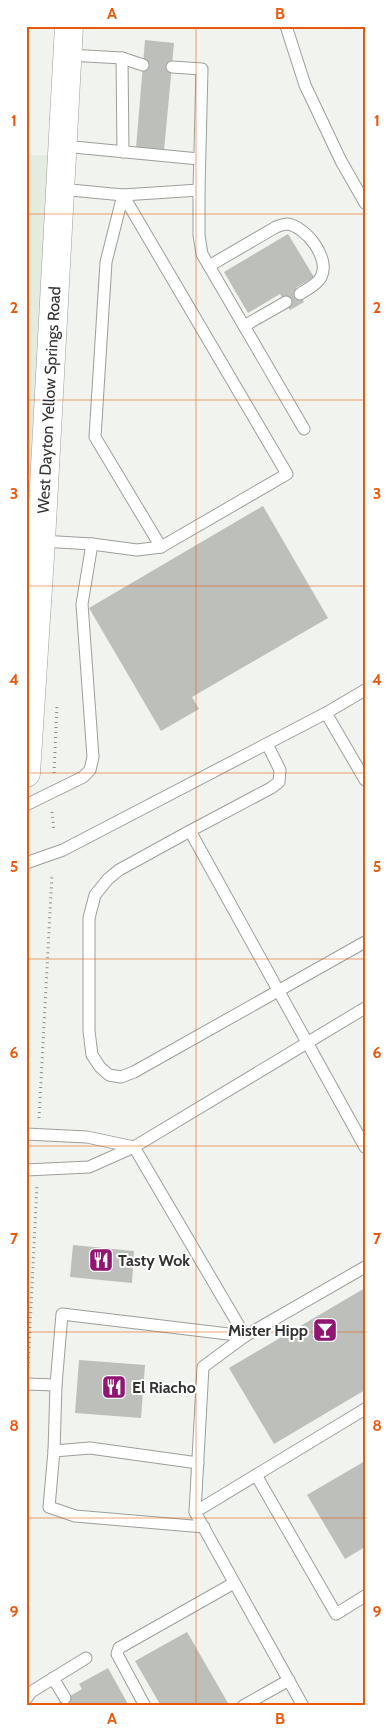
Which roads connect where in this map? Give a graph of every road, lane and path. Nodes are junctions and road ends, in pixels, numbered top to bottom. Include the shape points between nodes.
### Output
1 (69, 26) edge
2 (286, 26) edge
3 (68, 55) junction
4 (122, 58) junction
5 (143, 66) dead end
6 (172, 67) dead end
7 (62, 146) junction
8 (123, 152) junction
9 (199, 159) junction
10 (60, 189) junction
11 (199, 190) junction
12 (123, 194) junction
13 (365, 204) edge
14 (209, 266) junction
15 (300, 294) dead end
16 (286, 302) dead end
17 (244, 326) junction
18 (304, 430) dead end
19 (41, 541) junction
20 (92, 544) junction
21 (161, 547) junction
22 (32, 602) edge
23 (365, 690) edge
24 (326, 713) junction
25 (267, 744) junction
26 (26, 773) edge
27 (365, 780) edge
28 (26, 805) edge
29 (52, 812) dead end
30 (54, 831) dead end
31 (190, 831) junction
32 (26, 863) edge
33 (52, 875) dead end
34 (365, 942) edge
35 (278, 990) junction
36 (365, 1008) edge
37 (307, 1043) junction
38 (38, 1122) dead end
39 (26, 1134) edge
40 (134, 1147) junction
41 (365, 1147) edge
42 (26, 1170) edge
43 (38, 1181) dead end
44 (365, 1267) edge
45 (245, 1336) junction
46 (28, 1368) dead end
47 (26, 1384) edge
48 (56, 1385) junction
49 (27, 1404) edge
50 (365, 1409) edge
51 (26, 1419) edge
52 (54, 1451) junction
53 (198, 1463) junction
54 (256, 1475) junction
55 (195, 1512) junction
56 (204, 1527) junction
57 (234, 1582) junction
58 (365, 1596) edge
59 (86, 1658) dead end
60 (54, 1678) junction
61 (289, 1680) junction
62 (65, 1698) dead end
63 (26, 1699) edge
64 (146, 1706) edge
65 (243, 1706) edge
66 (303, 1706) edge

1 - 3 main road, West Dayton Yellow Springs Road
2 - 13 lane via 305,85 340,161
3 - 4 lane
3 - 7 main road, West Dayton Yellow Springs Road
4 - 5 lane
4 - 8 lane
6 - 9 lane via 202,69
7 - 8 lane
7 - 10 main road, West Dayton Yellow Springs Road
8 - 9 lane
9 - 11 lane
10 - 12 lane
10 - 19 main road, West Dayton Yellow Springs Road
11 - 12 lane
11 - 14 lane via 199,235 202,254
12 - 21 lane via 106,262 95,437
12 - 21 lane via 287,474
14 - 15 lane via 276,227 286,224 300,228 314,242 322,260 322,276
14 - 17 lane
16 - 17 lane
17 - 18 lane
19 - 20 lane
19 - 22 main road, West Dayton Yellow Springs Road
20 - 21 lane via 137,550
20 - 28 lane via 82,604 93,757 90,770
22 - 26 main road, West Dayton Yellow Springs Road
23 - 24 lane
24 - 25 lane
24 - 27 lane
25 - 31 lane via 280,770 279,782
25 - 32 lane via 62,850
29 - 30 path
31 - 35 lane
31 - 35 lane via 118,870 95,895 89,918 92,1055 109,1075 128,1075
33 - 38 path
34 - 35 lane
35 - 37 lane
36 - 37 lane
37 - 40 lane
37 - 41 lane
39 - 40 lane via 87,1137
40 - 42 lane via 89,1168
40 - 45 lane
43 - 46 path
44 - 45 lane
45 - 48 lane via 62,1314
45 - 53 lane via 203,1367
47 - 48 lane
48 - 52 lane
49 - 51 path
50 - 54 lane
52 - 53 lane via 90,1448
52 - 56 lane via 49,1507 75,1516
53 - 55 lane
54 - 55 lane
54 - 58 lane via 336,1614
55 - 56 lane
56 - 57 lane
57 - 61 lane
57 - 64 lane via 119,1648 117,1654
59 - 60 lane
60 - 62 lane
60 - 63 lane via 31,1692
61 - 65 lane
61 - 66 lane

